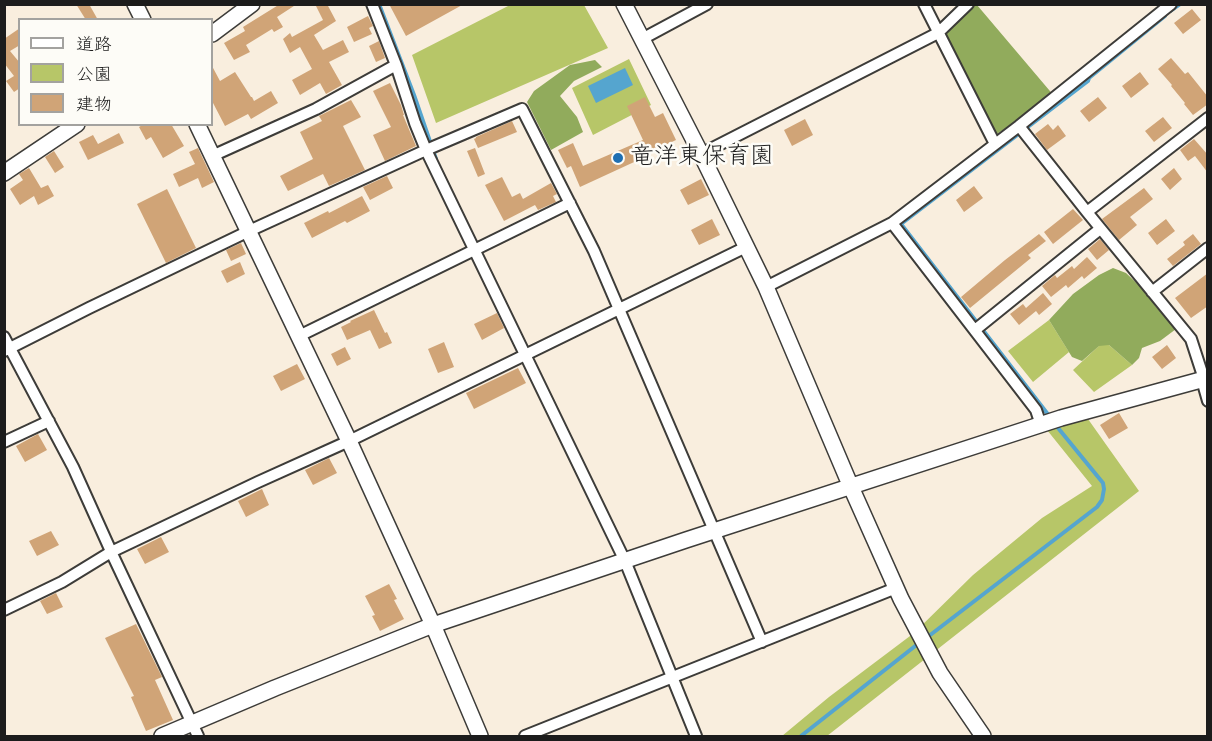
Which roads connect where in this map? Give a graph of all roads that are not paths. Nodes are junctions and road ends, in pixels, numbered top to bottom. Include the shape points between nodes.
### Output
1 (135, 4) edge
2 (252, 4) edge
3 (372, 4) edge
4 (624, 4) edge
5 (707, 4) edge
6 (924, 4) edge
7 (968, 4) edge
8 (1171, 4) edge
9 (142, 18) edge
10 (213, 33) edge
11 (939, 33) junction
12 (642, 39) junction
13 (396, 65) junction
14 (1208, 118) edge
15 (74, 126) edge
16 (198, 126) edge
17 (1018, 126) junction
18 (995, 144) junction
19 (426, 150) junction
20 (701, 154) junction
21 (212, 156) junction
22 (4, 173) edge
23 (570, 203) junction
24 (1087, 212) junction
25 (892, 223) junction
26 (1100, 229) junction
27 (249, 231) junction
28 (746, 247) junction
29 (1208, 248) edge
30 (475, 250) junction
31 (766, 287) junction
32 (1152, 291) junction
33 (619, 310) junction
34 (975, 330) junction
35 (299, 336) junction
36 (4, 337) edge
37 (7, 350) edge
38 (526, 355) junction
39 (1205, 379) edge
40 (1208, 401) edge
41 (49, 420) junction
42 (1041, 425) junction
43 (350, 441) junction
44 (4, 442) edge
45 (850, 487) junction
46 (714, 531) junction
47 (111, 552) junction
48 (624, 561) junction
49 (896, 588) junction
50 (4, 610) edge
51 (433, 625) junction
52 (762, 642) junction
53 (672, 678) junction
54 (195, 730) edge
55 (162, 736) edge
56 (480, 736) edge
57 (525, 736) edge
58 (696, 736) edge
59 (983, 736) edge

1 - 9 street
2 - 10 street
3 - 13 street
4 - 12 street
5 - 12 street
6 - 11 street
7 - 11 street
8 - 17 street
11 - 18 street
11 - 20 street
12 - 20 street
13 - 19 street
13 - 21 street via 316,108
14 - 24 street
15 - 22 street
16 - 21 street
17 - 18 street
17 - 24 street
18 - 25 street
19 - 23 street via 522,109
19 - 27 street
19 - 30 street
20 - 28 street
21 - 27 street
23 - 30 street
23 - 33 street
24 - 26 street
25 - 31 street
25 - 34 street
26 - 32 street
26 - 34 street
27 - 35 street
27 - 37 street
28 - 31 street
28 - 33 street
29 - 32 street
30 - 35 street
30 - 38 street
31 - 45 street
32 - 39 street via 1191,339
33 - 38 street
33 - 46 street
34 - 42 street via 1036,410
35 - 43 street
36 - 37 street
37 - 41 street
38 - 43 street
38 - 48 street
39 - 40 street
39 - 42 street
41 - 44 street
41 - 47 street
42 - 45 street
43 - 47 street
43 - 51 street
45 - 46 street
45 - 49 street
46 - 48 street
46 - 52 street
47 - 50 street via 63,582
47 - 54 street
48 - 51 street
48 - 53 street
49 - 52 street
49 - 59 street via 940,673
51 - 54 street via 275,688
51 - 56 street
52 - 53 street
53 - 57 street
53 - 58 street
54 - 55 street

